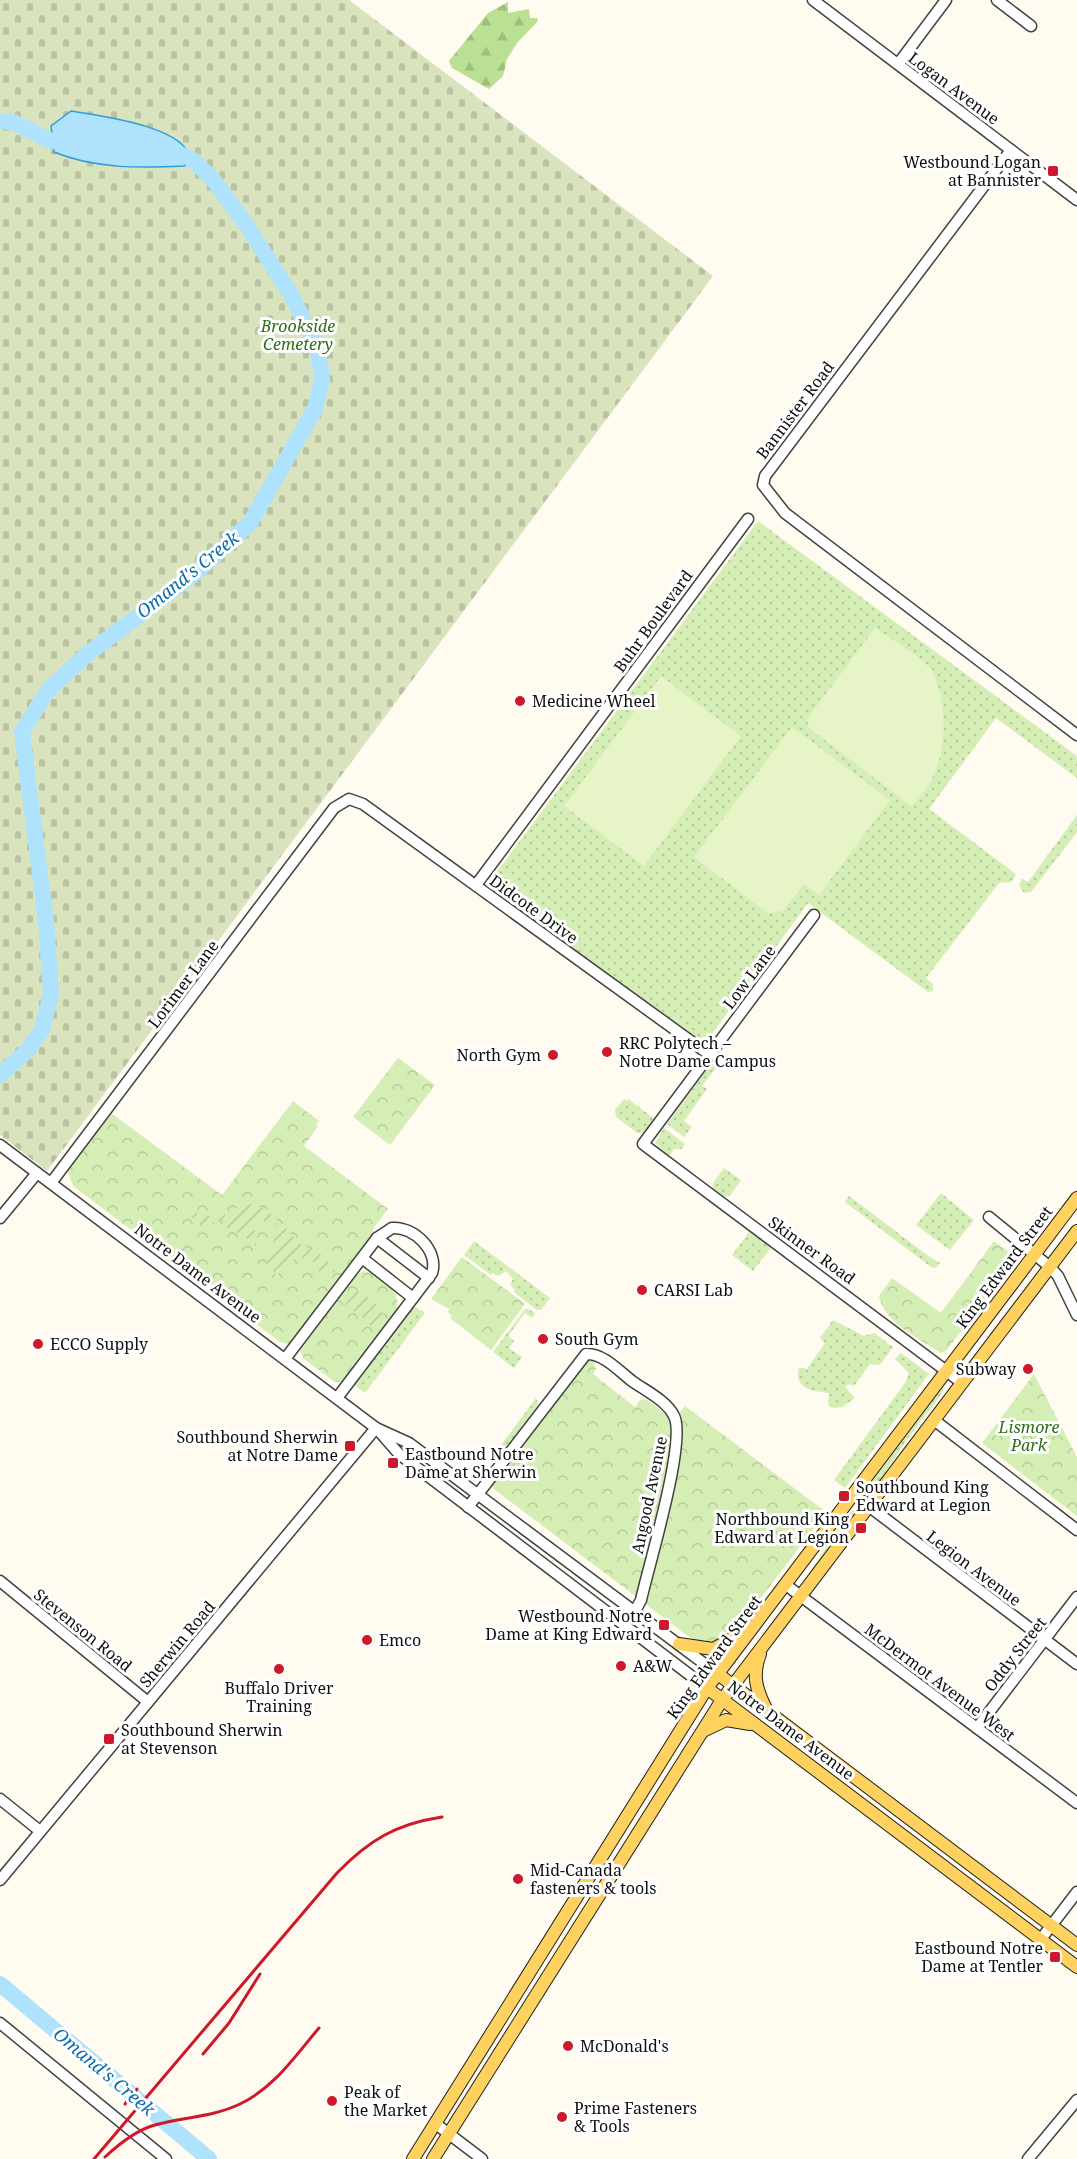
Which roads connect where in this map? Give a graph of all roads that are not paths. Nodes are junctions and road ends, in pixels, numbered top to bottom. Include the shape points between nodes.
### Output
1 (813, 0) edge
2 (946, 0) edge
3 (997, 0) edge
4 (1031, 26) dead end
5 (898, 64) junction
6 (1011, 150) junction
7 (1077, 200) edge
8 (748, 519) dead end
9 (1077, 735) edge
10 (339, 803) joint
11 (476, 885) junction
12 (814, 915) dead end
13 (710, 1055) junction
14 (643, 1144) joint
15 (0, 1145) edge
16 (37, 1173) junction
17 (51, 1183) junction
18 (1077, 1198) edge
19 (989, 1217) dead end
20 (0, 1218) edge
21 (1077, 1231) edge
22 (377, 1238) junction
23 (1034, 1254) junction
24 (362, 1258) junction
25 (1050, 1268) junction
26 (429, 1278) junction
27 (413, 1298) junction
28 (1077, 1316) edge
29 (285, 1359) junction
30 (946, 1370) junction
31 (961, 1382) junction
32 (337, 1398) junction
33 (934, 1420) junction
34 (376, 1428) junction
35 (478, 1493) junction
36 (854, 1496) junction
37 (468, 1507) junction
38 (868, 1507) junction
39 (518, 1524) junction
40 (1077, 1530) edge
41 (508, 1537) junction
42 (0, 1581) edge
43 (786, 1585) junction
44 (801, 1596) junction
45 (1077, 1597) edge
46 (635, 1611) junction
47 (618, 1620) junction
48 (755, 1627) junction
49 (1045, 1640) junction
50 (679, 1644) junction
51 (765, 1644) junction
52 (1077, 1664) edge
53 (718, 1674) junction
54 (733, 1685) junction
55 (707, 1688) junction
56 (722, 1700) junction
57 (148, 1702) junction
58 (768, 1712) junction
59 (977, 1728) junction
60 (762, 1729) junction
61 (702, 1732) junction
62 (0, 1799) edge
63 (1077, 1803) edge
64 (40, 1831) junction
65 (0, 1880) edge
66 (1077, 1892) edge
67 (1052, 1925) junction
68 (1041, 1940) junction
69 (1077, 1945) edge
70 (1077, 1967) edge
71 (0, 2023) edge
72 (496, 2025) junction
73 (511, 2035) junction
74 (1077, 2100) edge
75 (436, 2124) junction
76 (450, 2133) junction
77 (166, 2159) edge
78 (413, 2159) edge
79 (433, 2159) edge
80 (482, 2159) edge
81 (1028, 2159) edge

1 - 5 street, Logan Avenue
2 - 5 street
3 - 4 street
5 - 6 street, Logan Avenue
6 - 7 street, Logan Avenue
6 - 9 street, Bannister Road via 765,476 763,485 785,513
8 - 11 street, Buhr Boulevard
10 - 11 street, Didcote Drive via 349,799 363,804
10 - 17 street, Lorimer Lane
11 - 13 street, Didcote Drive
12 - 13 street, Low Lane
13 - 14 street, Low Lane
14 - 30 street, Skinner Road
15 - 16 street, Notre Dame Avenue
16 - 17 street, Notre Dame Avenue
16 - 20 street
17 - 29 street, Notre Dame Avenue
18 - 23 main road, King Edward Street
19 - 23 street
21 - 25 main road, King Edward Street
22 - 24 street
22 - 26 street
22 - 26 street via 386,1230 397,1228 426,1244 434,1261
23 - 25 street
23 - 30 main road, King Edward Street
24 - 27 street
24 - 29 street
25 - 28 street via 1058,1276
25 - 31 main road, King Edward Street
26 - 27 street
27 - 32 street
29 - 32 street, Notre Dame Avenue
30 - 31 street, Skinner Road
30 - 36 main road, King Edward Street
31 - 33 main road, King Edward Street
32 - 34 street, Notre Dame Avenue
33 - 38 main road, King Edward Street
33 - 40 street
34 - 35 street, Notre Dame Avenue via 409,1443
34 - 37 street, Notre Dame Avenue via 399,1455
34 - 57 street, Sherwin Road
35 - 37 street, Angood Avenue
35 - 39 street, Notre Dame Avenue
35 - 46 street, Angood Avenue via 586,1354 601,1358 654,1397 674,1414 678,1437 641,1600
36 - 38 street, Legion Avenue
36 - 43 main road, King Edward Street
37 - 41 street, Notre Dame Avenue
38 - 44 main road, King Edward Street
38 - 49 street, Legion Avenue
39 - 41 street
39 - 46 street, Notre Dame Avenue
41 - 47 street, Notre Dame Avenue
42 - 57 street, Stevenson Road
43 - 44 street, McDermot Avenue West
43 - 48 main road, King Edward Street
44 - 51 main road, King Edward Street
44 - 59 street, McDermot Avenue West
45 - 49 street, Oddy Street
46 - 47 street
46 - 50 street, Notre Dame Avenue
47 - 55 street, Notre Dame Avenue
48 - 50 main road via 713,1649
48 - 53 main road, King Edward Street
49 - 52 street, Legion Avenue
49 - 59 street, Oddy Street
50 - 53 street, Notre Dame Avenue
51 - 54 main road, King Edward Street
51 - 58 main road via 754,1673
53 - 54 main road, Notre Dame Avenue
53 - 55 main road, King Edward Street
54 - 56 main road, King Edward Street
54 - 58 main road, Notre Dame Avenue
55 - 56 main road, Notre Dame Avenue
55 - 72 main road, King Edward Street
56 - 60 main road, Notre Dame Avenue
56 - 61 main road, King Edward Street
57 - 64 street, Sherwin Road
58 - 67 main road, Notre Dame Avenue
59 - 63 street, McDermot Avenue West
60 - 61 main road via 740,1720 726,1720
60 - 68 main road, Notre Dame Avenue
61 - 73 main road, King Edward Street
62 - 64 street
64 - 65 street, Sherwin Road
66 - 67 street
67 - 68 street
67 - 69 main road, Notre Dame Avenue
68 - 70 main road, Notre Dame Avenue
71 - 77 street
72 - 73 main road
72 - 75 main road, King Edward Street
73 - 76 main road, King Edward Street
74 - 81 street
75 - 76 street
75 - 78 main road, King Edward Street
76 - 79 main road, King Edward Street
76 - 80 street

